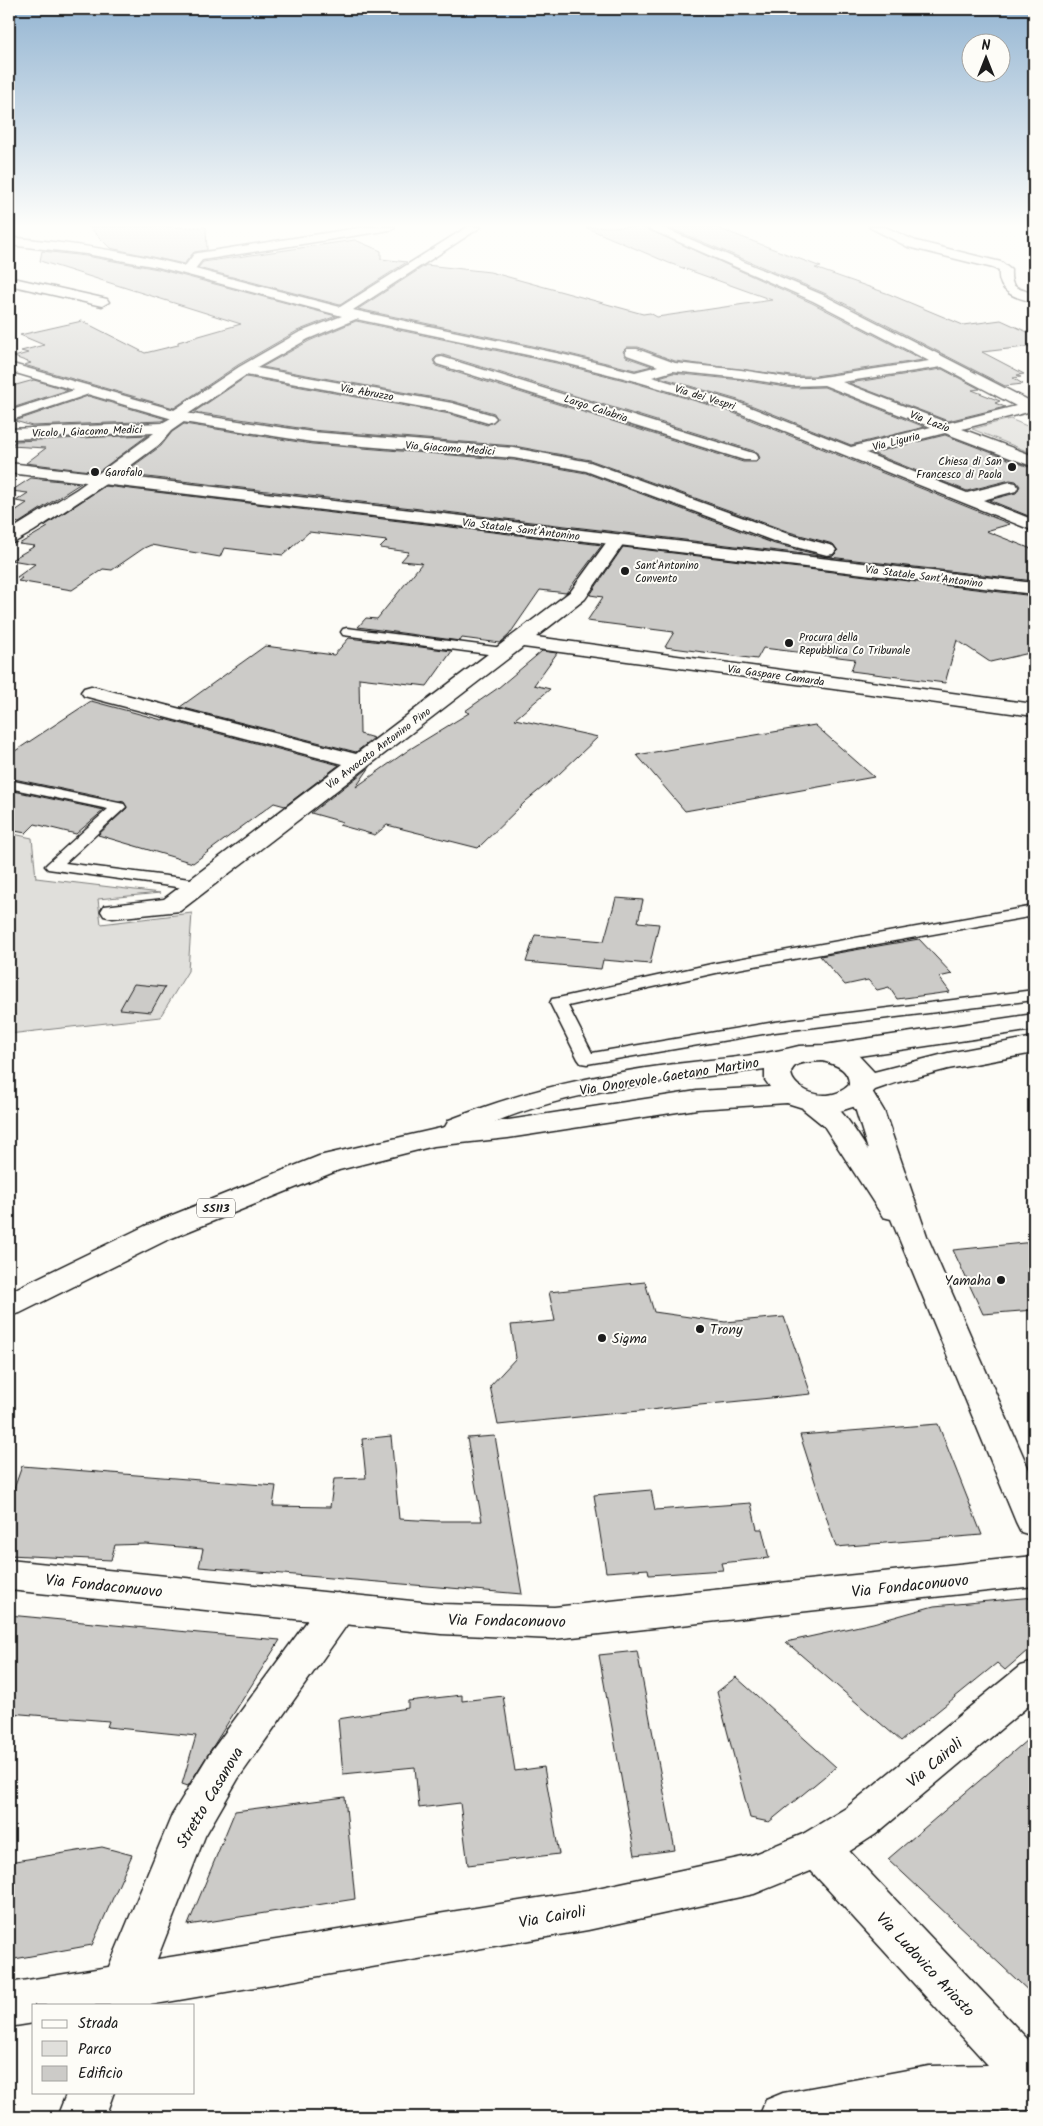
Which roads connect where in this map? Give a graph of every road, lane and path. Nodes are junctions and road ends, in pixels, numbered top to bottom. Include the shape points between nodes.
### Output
1 (322, 326) edge
2 (410, 326) edge
3 (872, 326) edge
4 (632, 352) dead end
5 (442, 361) dead end
6 (944, 363) junction
7 (9, 367) edge
8 (673, 368) junction
9 (244, 370) junction
10 (827, 380) junction
11 (640, 382) junction
12 (86, 390) junction
13 (607, 399) dead end
14 (589, 406) junction
15 (1032, 408) edge
16 (9, 416) edge
17 (180, 416) junction
18 (488, 418) dead end
19 (165, 428) junction
20 (947, 428) junction
21 (9, 434) edge
22 (850, 452) junction
23 (750, 457) dead end
24 (1034, 462) edge
25 (9, 468) edge
26 (104, 479) junction
27 (1010, 487) dead end
28 (966, 498) junction
29 (1034, 526) edge
30 (9, 538) edge
31 (617, 540) junction
32 (880, 570) junction
33 (1034, 589) edge
34 (347, 632) dead end
35 (511, 646) junction
36 (92, 692) dead end
37 (1034, 710) edge
38 (359, 762) junction
39 (9, 784) edge
40 (198, 885) junction
41 (113, 911) dead end
42 (1034, 911) edge
43 (1034, 995) edge
44 (1034, 1022) edge
45 (1034, 1045) edge
46 (822, 1053) junction
47 (792, 1058) junction
48 (861, 1088) junction
49 (802, 1099) junction
50 (434, 1137) junction
51 (912, 1236) junction
52 (9, 1305) edge
53 (1034, 1522) edge
54 (1034, 1572) edge
55 (9, 1575) edge
56 (338, 1608) junction
57 (1034, 1678) edge
58 (818, 1848) junction
59 (119, 1997) edge
60 (9, 2005) edge
61 (1034, 2080) edge
62 (1034, 2087) edge
63 (90, 2094) edge
64 (81, 2117) edge
65 (783, 2117) edge

1 - 9 street
2 - 11 street, Via dei Vespri via 561,358
3 - 6 street
4 - 8 street
5 - 14 street, Largo Calabria
6 - 10 street
6 - 15 street
7 - 12 street, Via Giacomo Medici
8 - 10 street via 792,382
8 - 11 street
9 - 17 street
9 - 18 street, Via Abruzzo via 436,405
10 - 20 street, Via Lazio
11 - 22 street, Via dei Vespri via 732,405
12 - 16 street
12 - 17 street, Via Giacomo Medici
13 - 14 street
14 - 23 street, Largo Calabria
15 - 20 street, Via Liguria
17 - 19 street
17 - 32 street, Via Giacomo Medici via 312,437 514,453 590,466 782,538 854,558
19 - 21 street, Vicolo I Giacomo Medici
19 - 26 street via 158,438
20 - 22 street, Via Liguria
20 - 24 street, Via Lazio
22 - 28 street, Via dei Vespri
25 - 26 street, Via Statale Sant'Antonino
26 - 30 street via 51,515
26 - 31 street, Via Statale Sant'Antonino
27 - 28 street
28 - 29 street, Via dei Vespri
31 - 32 street, Via Statale Sant'Antonino
31 - 35 street, Via Avvocato Antonino Pino via 578,595
32 - 33 street, Via Statale Sant'Antonino
34 - 35 lane
35 - 37 street, Via Gaspare Camarda
35 - 38 street, Via Avvocato Antonino Pino
36 - 38 street
38 - 40 street, Via Avvocato Antonino Pino
39 - 40 lane via 119,807 54,866
40 - 41 street, Via Avvocato Antonino Pino via 171,906
42 - 43 lane via 716,968 558,1003 587,1059 775,1027
44 - 46 street
45 - 48 street via 897,1072
46 - 47 street
46 - 48 street via 850,1062 862,1074
47 - 49 street via 781,1065 777,1076 782,1088
47 - 50 street, Via Onorevole Gaetano Martino via 620,1081 530,1100 486,1114
48 - 49 street via 851,1098 840,1102
48 - 51 street
49 - 50 street, Via Onorevole Gaetano Martino via 763,1094 697,1100
49 - 51 street via 834,1120
50 - 52 street, Via Onorevole Gaetano Martino / SS113 via 329,1163 260,1190 156,1233
51 - 53 street
54 - 56 street, Via Fondaconuovo via 554,1623 441,1619
55 - 56 street, Via Fondaconuovo
56 - 59 street, Stretto Casanova via 224,1766 187,1828
57 - 58 street, Via Cairoli via 862,1821
58 - 59 street, Via Cairoli via 754,1874 588,1910
58 - 61 street, Via Ludovico Ariosto
59 - 60 street, Via Cairoli
62 - 65 street via 929,2090
63 - 64 street

